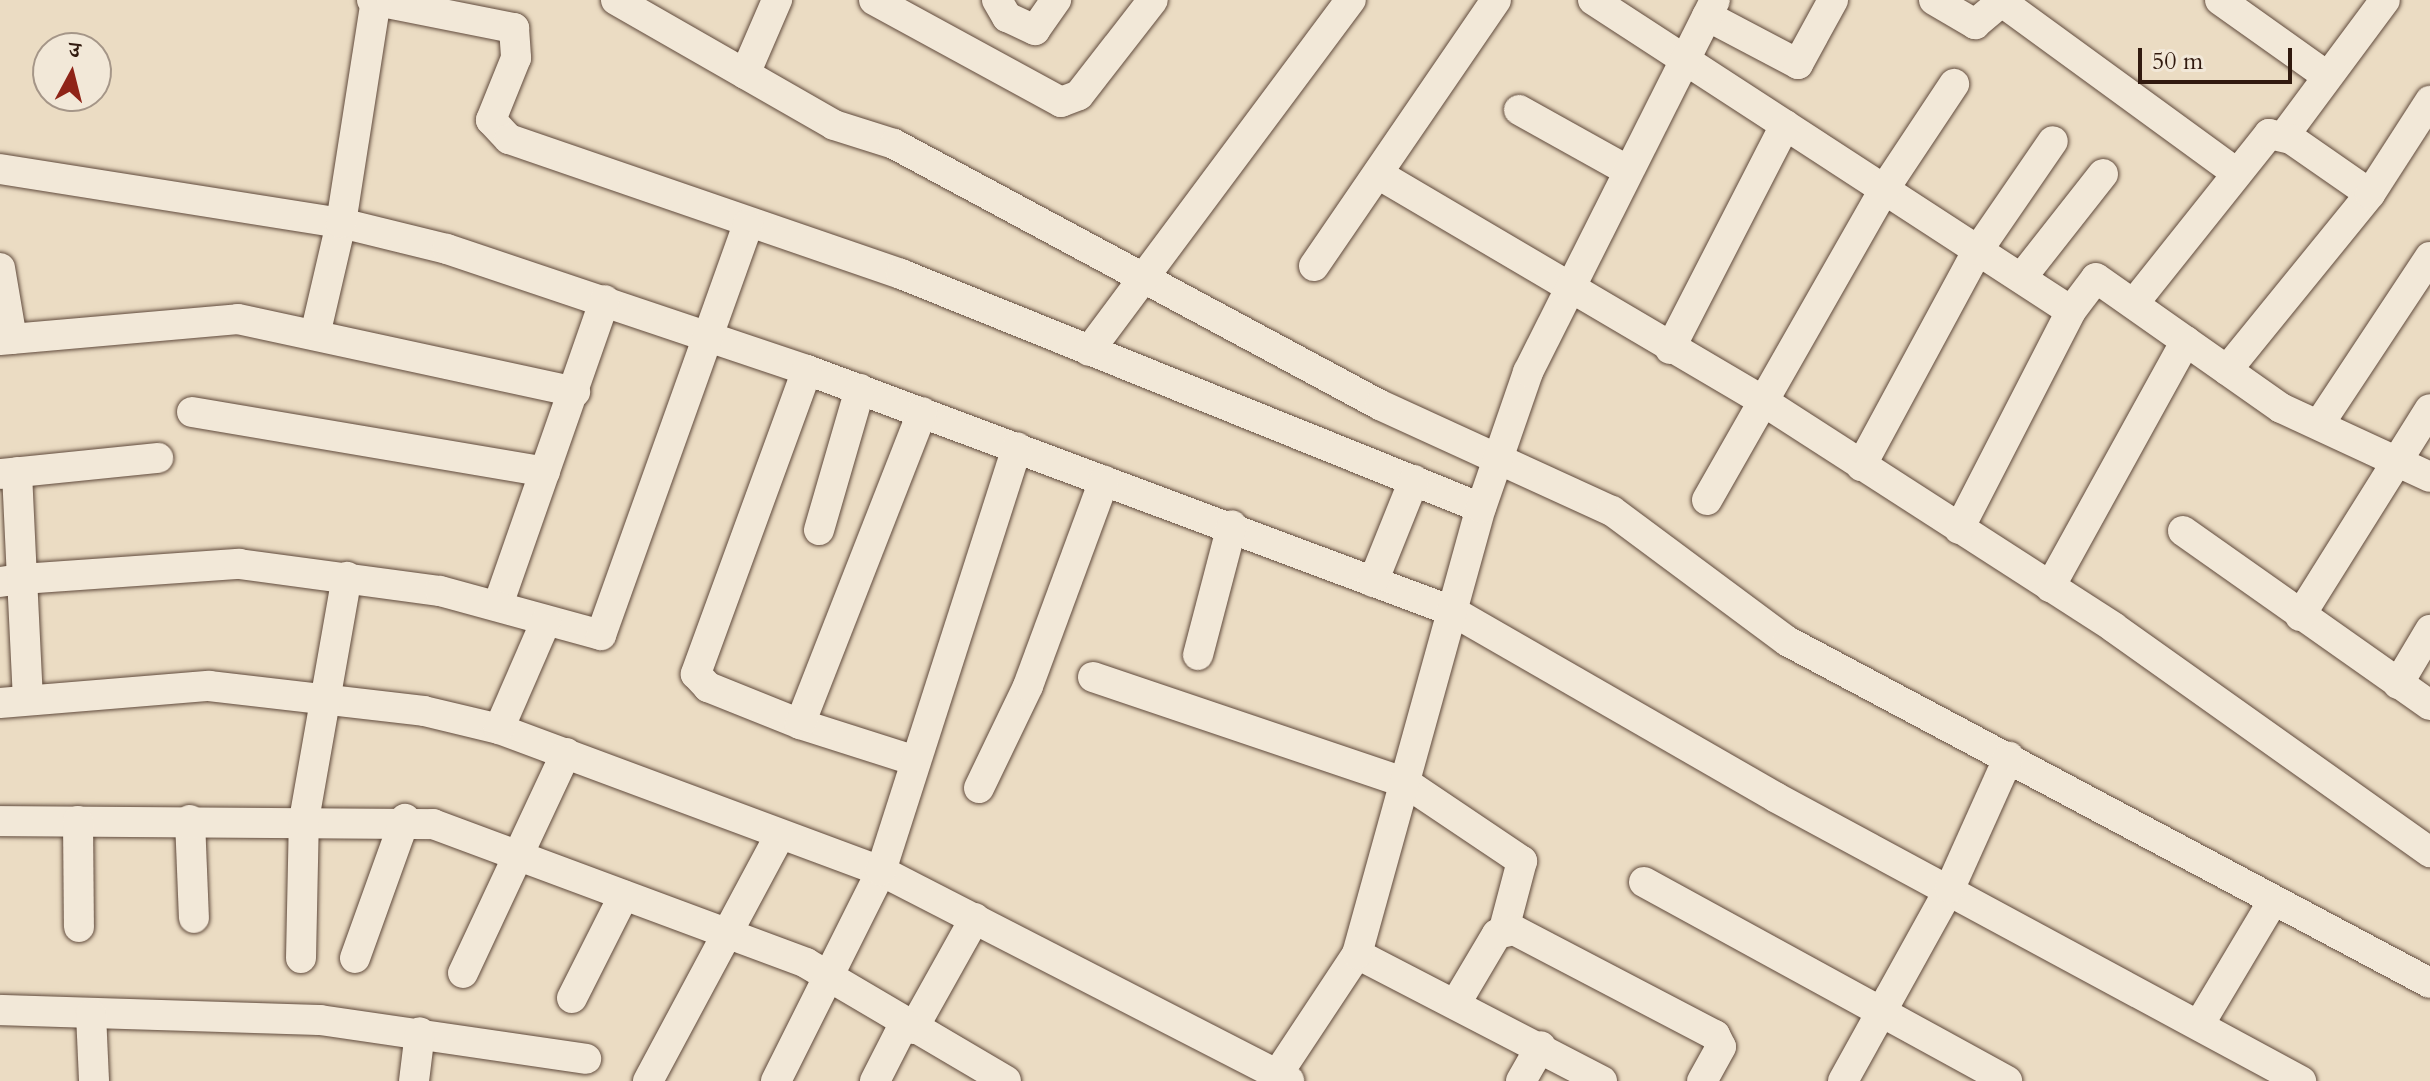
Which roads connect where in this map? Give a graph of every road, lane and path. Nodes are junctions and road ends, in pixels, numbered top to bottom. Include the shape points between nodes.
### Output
1 (375, 0) edge
2 (616, 0) edge
3 (777, 0) edge
4 (874, 0) edge
5 (997, 0) edge
6 (1056, 0) edge
7 (1153, 0) edge
8 (1351, 0) edge
9 (1496, 0) edge
10 (1593, 0) edge
11 (1833, 0) edge
12 (1934, 0) edge
13 (2220, 0) edge
14 (2385, 0) edge
15 (2003, 1) edge
16 (1711, 8) edge
17 (1686, 57) junction
18 (745, 74) junction
19 (2327, 76) junction
20 (1954, 84) dead end
21 (2430, 101) edge
22 (1519, 110) dead end
23 (1785, 125) junction
24 (2284, 136) junction
25 (2053, 141) dead end
26 (0, 169) edge
27 (1625, 169) junction
28 (2235, 172) junction
29 (1378, 174) junction
30 (2103, 174) dead end
31 (1885, 188) junction
32 (2370, 194) junction
33 (341, 223) junction
34 (748, 225) junction
35 (1978, 250) junction
36 (2430, 257) edge
37 (1314, 266) dead end
38 (0, 268) edge
39 (1140, 275) junction
40 (2022, 277) junction
41 (1563, 290) junction
42 (605, 300) junction
43 (2135, 302) junction
44 (2071, 311) junction
45 (315, 335) junction
46 (706, 335) junction
47 (6, 339) edge
48 (2186, 341) junction
49 (1670, 349) junction
50 (1089, 351) junction
51 (807, 370) junction
52 (2227, 370) junction
53 (860, 389) junction
54 (575, 392) junction
55 (1766, 403) junction
56 (2430, 409) edge
57 (192, 412) dead end
58 (922, 412) junction
59 (2320, 423) junction
60 (1017, 447) junction
61 (158, 458) dead end
62 (2400, 460) junction
63 (1498, 461) junction
64 (1861, 466) junction
65 (545, 472) junction
66 (9, 473) edge
67 (2430, 477) edge
68 (1414, 480) junction
69 (1104, 481) junction
70 (1707, 500) dead end
71 (1481, 508) junction
72 (1232, 525) junction
73 (1959, 529) junction
74 (819, 530) dead end
75 (2183, 531) dead end
76 (347, 577) junction
77 (11, 580) edge
78 (1373, 582) junction
79 (2050, 587) junction
80 (498, 605) junction
81 (1452, 611) junction
82 (2300, 616) junction
83 (546, 621) junction
84 (2430, 630) edge
85 (1198, 655) dead end
86 (1093, 677) dead end
87 (2398, 684) junction
88 (321, 697) junction
89 (14, 702) edge
90 (2430, 705) edge
91 (800, 724) junction
92 (499, 729) junction
93 (566, 753) junction
94 (2009, 757) junction
95 (913, 760) junction
96 (1406, 783) junction
97 (979, 788) dead end
98 (405, 819) junction
99 (190, 820) junction
100 (304, 820) junction
101 (0, 821) edge
102 (78, 821) junction
103 (780, 835) junction
104 (2430, 852) edge
105 (518, 856) junction
106 (881, 871) junction
107 (1644, 882) dead end
108 (1950, 888) junction
109 (624, 895) junction
110 (2273, 901) junction
111 (194, 918) dead end
112 (975, 918) junction
113 (79, 927) dead end
114 (1504, 929) junction
115 (728, 931) junction
116 (1357, 954) junction
117 (301, 958) dead end
118 (355, 958) dead end
119 (463, 973) dead end
120 (826, 973) junction
121 (2430, 983) edge
122 (572, 998) dead end
123 (1456, 1003) junction
124 (0, 1010) edge
125 (1883, 1013) junction
126 (91, 1014) junction
127 (2199, 1025) junction
128 (909, 1026) junction
129 (420, 1032) junction
130 (1541, 1046) junction
131 (586, 1059) dead end
132 (1280, 1078) edge
133 (94, 1081) edge
134 (414, 1081) edge
135 (648, 1081) edge
136 (776, 1081) edge
137 (875, 1081) edge
138 (1006, 1081) edge
139 (1521, 1081) edge
140 (1602, 1081) edge
141 (1702, 1081) edge
142 (1843, 1081) edge
143 (2007, 1081) edge
144 (2301, 1081) edge

1 - 33 street
1 - 34 street via 514,28 519,42 493,105 494,131
2 - 18 street
3 - 18 street
4 - 7 street via 1061,102 1079,95
5 - 6 street via 1007,17 1035,30
8 - 39 street
9 - 29 street
10 - 17 street
11 - 16 street via 1798,64
12 - 15 street via 1975,24
13 - 19 street
14 - 19 street
15 - 28 street
16 - 17 street
17 - 23 street
17 - 27 street
18 - 39 street
19 - 24 street
20 - 31 street
21 - 32 street
22 - 27 street
23 - 31 street
23 - 49 street
24 - 28 street via 2264,137
24 - 32 street
25 - 35 street
26 - 33 street
27 - 41 street
28 - 43 street
29 - 37 street
29 - 41 street
30 - 40 street
31 - 35 street
31 - 55 street
32 - 52 street
33 - 42 street
33 - 45 street
34 - 46 street
34 - 50 street via 901,274
35 - 40 street
35 - 64 street
36 - 59 street
38 - 47 street
39 - 50 street
39 - 63 street
40 - 44 street
41 - 49 street
41 - 63 street
42 - 46 street
42 - 54 street
43 - 44 street via 2096,278
43 - 48 street
44 - 73 street
45 - 47 street via 222,318
45 - 54 street
46 - 51 street
46 - 83 street via 626,551 607,630 593,637
48 - 52 street
48 - 79 street
49 - 55 street
50 - 68 street
51 - 53 street
51 - 91 street via 696,664 708,687
52 - 59 street via 2281,408
53 - 58 street
53 - 74 street
54 - 65 street
55 - 64 street
55 - 70 street
56 - 62 street
57 - 65 street
58 - 60 street
58 - 91 street
59 - 62 street
60 - 69 street
60 - 95 street
61 - 66 street
62 - 67 street
62 - 82 street
63 - 71 street
63 - 94 street via 1612,511 1787,641
64 - 73 street
65 - 80 street
66 - 77 street
68 - 71 street
68 - 78 street
69 - 72 street
69 - 97 street via 1028,686
71 - 81 street
72 - 78 street
72 - 85 street
73 - 79 street
75 - 82 street
76 - 77 street via 204,563
76 - 80 street
76 - 88 street
77 - 89 street
78 - 81 street
79 - 104 street
80 - 83 street
81 - 96 street
81 - 108 street
82 - 87 street
83 - 92 street
84 - 87 street
86 - 96 street
87 - 90 street
88 - 89 street via 183,685
88 - 92 street
88 - 100 street
91 - 95 street
92 - 93 street
93 - 103 street
93 - 105 street
94 - 108 street
94 - 110 street
95 - 106 street
96 - 114 street via 1522,861
96 - 116 street
98 - 100 street
98 - 105 street
98 - 118 street
99 - 100 street
99 - 102 street
99 - 111 street
100 - 117 street
101 - 102 street
102 - 113 street
103 - 106 street
103 - 115 street
105 - 109 street
105 - 119 street
106 - 112 street
106 - 120 street
107 - 125 street
108 - 125 street
108 - 127 street
109 - 115 street
109 - 122 street
110 - 121 street
110 - 127 street
112 - 128 street
112 - 132 street
114 - 123 street
114 - 141 street via 1715,1035 1721,1047
115 - 120 street
115 - 135 street
116 - 123 street
116 - 132 street
120 - 128 street
120 - 136 street
123 - 130 street
124 - 126 street
125 - 142 street
125 - 143 street
126 - 129 street via 320,1020
126 - 133 street
127 - 144 street
128 - 137 street
128 - 138 street
129 - 131 street
129 - 134 street
130 - 139 street
130 - 140 street

